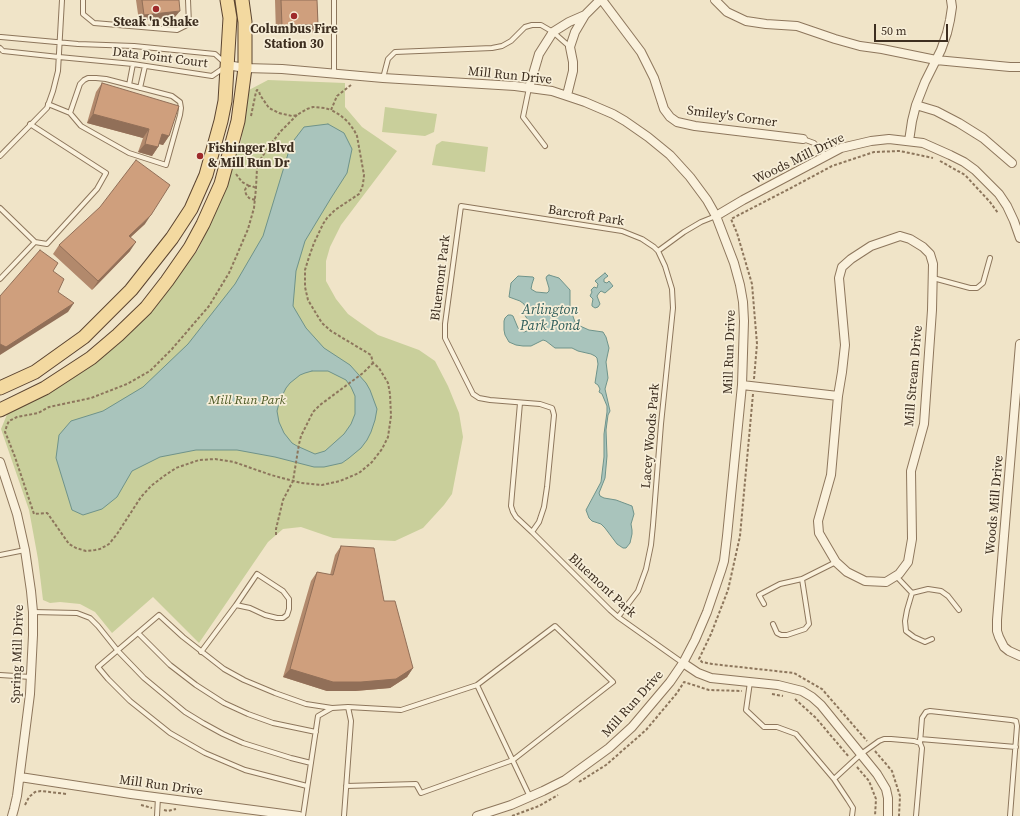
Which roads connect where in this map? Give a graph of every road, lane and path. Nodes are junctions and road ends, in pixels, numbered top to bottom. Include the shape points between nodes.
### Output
1 (62, 0) edge
2 (83, 0) edge
3 (188, 0) edge
4 (227, 0) edge
5 (242, 0) edge
6 (334, 0) edge
7 (601, 0) edge
8 (715, 0) edge
9 (951, 0) edge
10 (585, 15) junction
11 (553, 32) junction
12 (0, 37) edge
13 (60, 42) junction
14 (570, 47) junction
15 (0, 48) edge
16 (59, 58) junction
17 (936, 60) junction
18 (133, 64) junction
19 (227, 65) junction
20 (145, 66) junction
21 (1020, 67) edge
22 (245, 68) junction
23 (334, 73) junction
24 (383, 78) junction
25 (129, 85) junction
26 (351, 85) dead end
27 (140, 88) junction
28 (529, 88) junction
29 (259, 91) dead end
30 (567, 95) junction
31 (48, 104) junction
32 (916, 105) junction
33 (331, 110) junction
34 (70, 113) junction
35 (297, 116) junction
36 (30, 124) junction
37 (803, 139) joint
38 (909, 141) junction
39 (545, 146) dead end
40 (0, 156) edge
41 (826, 156) junction
42 (1012, 163) dead end
43 (256, 188) junction
44 (255, 200) junction
45 (461, 206) joint
46 (0, 208) edge
47 (998, 213) dead end
48 (716, 216) junction
49 (1020, 238) edge
50 (36, 242) junction
51 (658, 251) junction
52 (990, 258) dead end
53 (933, 278) junction
54 (0, 279) edge
55 (1020, 344) edge
56 (373, 362) junction
57 (742, 385) junction
58 (753, 387) junction
59 (0, 388) edge
60 (838, 396) junction
61 (520, 403) junction
62 (0, 410) edge
63 (0, 462) edge
64 (293, 481) junction
65 (532, 532) junction
66 (276, 535) dead end
67 (25, 550) junction
68 (0, 555) edge
69 (836, 562) junction
70 (896, 576) junction
71 (802, 579) junction
72 (912, 593) junction
73 (764, 604) dead end
74 (236, 605) junction
75 (959, 610) dead end
76 (33, 612) junction
77 (618, 617) junction
78 (773, 624) dead end
79 (138, 633) junction
80 (932, 639) dead end
81 (118, 651) junction
82 (201, 652) junction
83 (1020, 656) edge
84 (683, 663) junction
85 (0, 675) edge
86 (31, 677) junction
87 (750, 682) junction
88 (477, 685) junction
89 (749, 692) junction
90 (784, 697) dead end
91 (790, 698) dead end
92 (348, 707) junction
93 (332, 708) junction
94 (316, 732) junction
95 (920, 741) junction
96 (871, 746) junction
97 (1016, 747) junction
98 (861, 754) junction
99 (513, 760) junction
100 (853, 762) junction
101 (311, 763) junction
102 (20, 777) junction
103 (834, 779) junction
104 (579, 782) dead end
105 (307, 786) junction
106 (346, 786) junction
107 (69, 794) dead end
108 (559, 794) dead end
109 (530, 797) junction
110 (158, 798) junction
111 (137, 804) dead end
112 (24, 809) dead end
113 (157, 809) junction
114 (179, 809) dead end
115 (489, 814) edge
116 (12, 816) edge
117 (157, 816) edge
118 (299, 816) edge
119 (303, 816) edge
120 (344, 816) edge
121 (477, 816) edge
122 (512, 816) edge
123 (852, 816) edge
124 (875, 816) edge
125 (888, 816) edge
126 (898, 816) edge
127 (916, 816) edge
128 (1010, 816) edge

1 - 13 lane
2 - 3 lane via 83,14 94,23 177,30 189,24
4 - 19 main road via 230,18
5 - 22 main road
6 - 23 lane
7 - 10 street
7 - 37 street, Smiley's Corner via 641,52 654,78 664,109 677,122
8 - 17 street via 727,12 746,21 797,26 860,46
9 - 17 street via 950,20
10 - 11 street
10 - 14 street
11 - 14 lane
11 - 24 lane via 541,25 532,25 525,27 511,41 492,48 395,52 388,59
11 - 28 street via 539,54
12 - 13 lane, Data Point Court
13 - 16 lane
13 - 19 lane, Data Point Court via 215,54
14 - 30 street via 573,71
15 - 16 lane, Data Point Court via 3,51
16 - 18 lane, Data Point Court
16 - 31 lane via 55,84
17 - 21 street
17 - 32 street
18 - 20 lane, Data Point Court
18 - 25 lane
19 - 20 lane, Data Point Court via 212,76
19 - 22 street, Mill Run Drive
19 - 59 main road via 222,121 206,175 191,209 172,238 131,290 84,337 35,372
20 - 27 lane
22 - 23 street, Mill Run Drive
22 - 62 main road via 238,121 221,184 190,248 172,274 146,308 91,358 45,388
23 - 24 street, Mill Run Drive
24 - 28 street, Mill Run Drive
25 - 27 lane
25 - 34 lane via 106,79 88,78 80,84
26 - 33 path via 337,96
27 - 34 lane via 172,96 180,102 180,115 166,165 130,153 85,129
28 - 30 street, Mill Run Drive
28 - 39 lane via 523,117
29 - 35 path via 265,103 275,112
30 - 48 street, Mill Run Drive via 614,114 659,146 690,177
31 - 34 lane
31 - 36 lane
32 - 38 street
32 - 42 street via 936,111 960,123 983,138
33 - 35 path via 313,107
33 - 56 path via 348,122 357,136 364,175 363,184 359,194 326,218 309,256 305,270 305,287 312,308 325,325 371,355
35 - 43 path via 281,131 261,157 257,168
36 - 40 lane
36 - 50 lane via 106,173 97,189 46,244
37 - 41 lane, Smiley's Corner via 814,143
38 - 41 street, Woods Mill Drive via 871,141 841,148
38 - 49 street, Woods Mill Drive via 923,143 964,162 975,170 1007,206
41 - 48 street, Woods Mill Drive
43 - 44 path
43 - 44 path via 249,186 244,190 249,198
44 - 64 path via 248,229 221,287 203,313 160,362 150,371 103,394 12,419 5,432 34,514 47,513 69,544 86,551 100,549 109,544 148,489 182,465 202,459 223,460
45 - 51 lane, Barcroft Park via 622,231 642,239
45 - 61 lane, Bluemont Park via 444,324 445,338 473,394 485,400
46 - 50 lane
47 - 58 path via 965,176 935,158 900,151 874,152 832,166 731,219 752,284 757,344
48 - 51 lane via 700,222
48 - 57 street, Mill Run Drive via 734,262 743,302
50 - 54 lane
51 - 77 lane, Lacey Woods Park via 672,289 673,308 654,525 646,569 638,591
52 - 53 lane via 983,283 978,288
53 - 60 street, Mill Stream Drive via 930,254 910,239 900,236 871,246 842,267 839,278 845,345
53 - 70 street, Mill Stream Drive via 924,424 911,471 912,539 908,562
55 - 83 street, Woods Mill Drive via 997,631 1004,647
56 - 64 path via 363,373 313,412 299,444
56 - 64 path via 388,383 392,411 388,437 382,449 365,468 344,480 318,485
57 - 58 street
57 - 84 street, Mill Run Drive via 724,561 707,612
58 - 60 street
58 - 96 path via 740,536 728,590 699,659 712,664 794,673 822,689
60 - 69 street, Mill Stream Drive via 831,475 818,521 819,533
61 - 65 lane, Bluemont Park via 511,506 516,516
61 - 65 lane, Bluemont Park via 540,404 552,408 554,416 544,507
63 - 67 street, Spring Mill Drive via 17,514
64 - 66 path via 283,500
65 - 77 lane, Bluemont Park
67 - 68 lane
67 - 76 street, Spring Mill Drive
69 - 70 street via 847,572 865,581 886,582
69 - 71 lane
70 - 72 lane
71 - 73 lane via 780,584 759,595
71 - 78 lane via 809,624 805,629 781,635 777,633
72 - 75 lane via 928,589 941,591
72 - 80 lane via 905,620 906,631 925,642
74 - 74 lane via 283,618 289,609 289,599 257,574
74 - 82 lane
76 - 81 lane via 77,613 90,618
76 - 86 street, Spring Mill Drive
77 - 84 lane, Bluemont Park
79 - 81 lane
79 - 82 lane via 159,615
79 - 94 lane via 170,665 224,703 273,723
81 - 101 lane via 144,678 185,712 203,723 243,743
81 - 105 lane via 98,667 130,701 170,733 205,753 245,770
82 - 93 lane via 244,680 306,704
84 - 87 street via 711,678
84 - 109 street, Mill Run Drive via 632,727 609,748 565,780
85 - 86 lane
86 - 102 street, Spring Mill Drive
87 - 89 lane
87 - 98 street via 778,685 802,691 812,697
88 - 92 lane via 401,710
88 - 99 lane
88 - 99 lane via 555,626 613,682
89 - 90 path
89 - 103 lane via 746,710 764,727 777,727 796,734
89 - 104 path via 709,690 684,682 646,730 606,765
91 - 100 path via 796,699 816,718
92 - 93 lane
92 - 106 lane via 351,722
93 - 94 lane via 318,716
94 - 101 lane
95 - 96 lane via 884,739
95 - 97 lane
95 - 97 lane via 922,718 930,711 1016,722
95 - 127 lane via 922,748
96 - 98 lane
96 - 126 path via 892,772 900,796
97 - 128 lane
98 - 100 lane
98 - 125 street via 886,789
99 - 106 lane via 421,793 416,784
99 - 109 lane
100 - 103 lane
100 - 124 path via 868,781 876,799
101 - 105 lane
102 - 110 street, Mill Run Drive
102 - 116 street, Spring Mill Drive
103 - 123 lane via 853,808
105 - 119 lane
106 - 120 lane
107 - 112 path via 35,792 29,797
108 - 122 path via 539,806
109 - 115 street, Mill Run Drive
110 - 113 lane
110 - 118 street, Mill Run Drive
111 - 113 path
113 - 114 path
113 - 117 lane
115 - 121 street, Mill Run Drive

